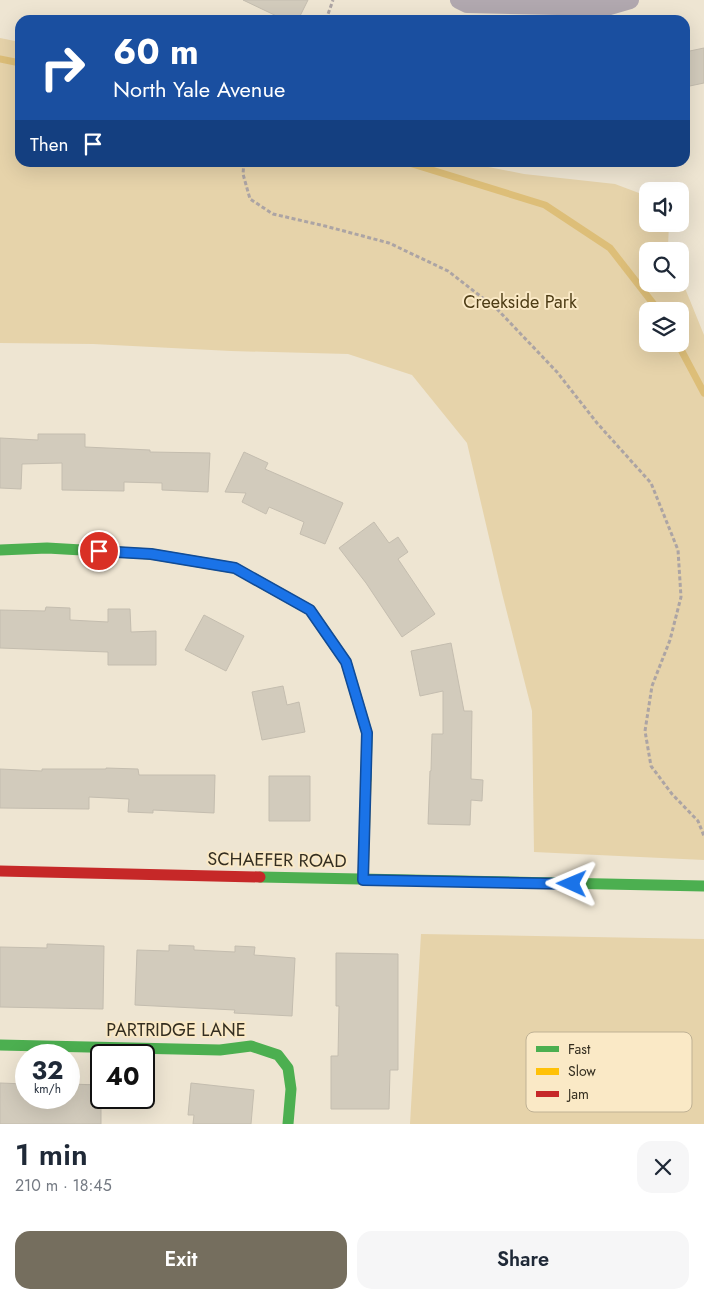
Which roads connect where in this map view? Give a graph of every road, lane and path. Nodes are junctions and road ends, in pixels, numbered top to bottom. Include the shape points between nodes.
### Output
1 (333, 0) edge
2 (459, 0) edge
3 (630, 0) edge
4 (328, 15) edge
5 (244, 167) edge
6 (0, 550) edge
7 (704, 836) edge
8 (0, 871) edge
9 (363, 880) junction
10 (704, 886) edge
11 (0, 1045) edge
12 (288, 1124) edge

1 - 4 path
2 - 3 street via 467,4 606,7
5 - 7 path via 250,199 273,214 389,243 448,271 497,308 651,483 678,550 681,597 670,640 652,686 645,731 651,766 698,821
6 - 9 street via 46,548 151,554 235,568 310,610 346,662 367,733
8 - 9 street, SCHAEFER ROAD
9 - 10 street, SCHAEFER ROAD
11 - 12 street, PARTRIDGE LANE via 220,1050 251,1046 278,1055 288,1068 291,1089

